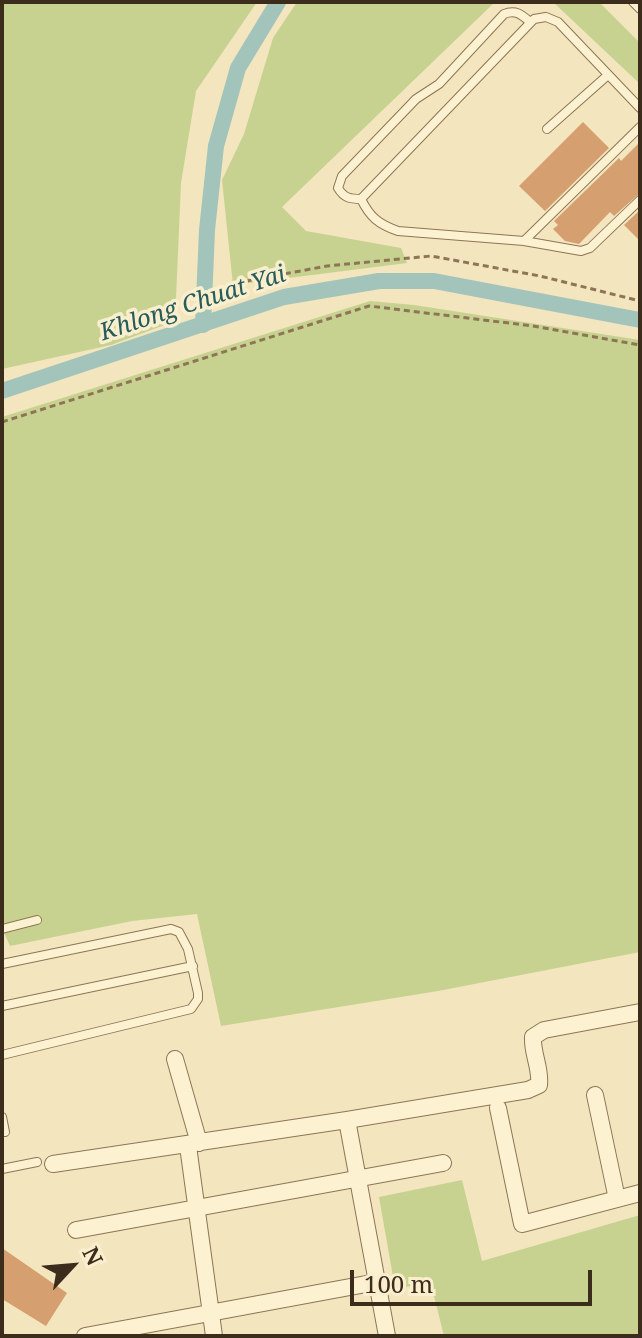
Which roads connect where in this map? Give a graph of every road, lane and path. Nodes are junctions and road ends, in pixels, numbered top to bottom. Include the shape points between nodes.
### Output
1 (633, 2) edge
2 (640, 9) edge
3 (530, 22) junction
4 (608, 75) junction
5 (640, 108) edge
6 (640, 127) edge
7 (547, 129) dead end
8 (361, 199) junction
9 (640, 200) edge
10 (524, 241) junction
11 (239, 277) dead end
12 (640, 301) edge
13 (640, 345) edge
14 (2, 422) edge
15 (37, 920) dead end
16 (2, 929) edge
17 (2, 964) edge
18 (193, 966) junction
19 (2, 1006) edge
20 (640, 1012) edge
21 (2, 1055) edge
22 (175, 1059) dead end
23 (595, 1095) dead end
24 (498, 1108) dead end
25 (2, 1117) edge
26 (347, 1120) junction
27 (2, 1132) edge
28 (193, 1144) junction
29 (45, 1163) joint
30 (443, 1163) dead end
31 (2, 1169) edge
32 (359, 1180) junction
33 (640, 1193) edge
34 (617, 1199) junction
35 (196, 1208) junction
36 (76, 1230) dead end
37 (377, 1282) junction
38 (210, 1315) junction
39 (85, 1336) edge
40 (214, 1336) edge
41 (387, 1336) edge

1 - 2 lane
3 - 4 lane via 546,17 558,22
3 - 8 lane
3 - 8 lane via 519,13 504,14 342,176 342,195
4 - 5 lane
4 - 7 lane
6 - 10 lane
8 - 10 lane via 369,216 398,231
9 - 10 lane via 590,248
11 - 12 path via 241,282 327,266 431,256
13 - 14 path via 369,306
15 - 16 lane
17 - 18 lane via 171,929 179,932
18 - 19 lane
18 - 21 lane via 198,999 191,1009
20 - 26 street via 544,1030 533,1037 539,1085 528,1090
22 - 28 street
23 - 34 street
24 - 34 street via 522,1224
25 - 27 lane
26 - 28 street
26 - 32 street
28 - 29 street
28 - 35 street
29 - 31 lane
30 - 32 street
32 - 35 street
32 - 37 street
33 - 34 street
35 - 36 street
35 - 38 street
37 - 38 street
37 - 41 street
38 - 39 street
38 - 40 street

